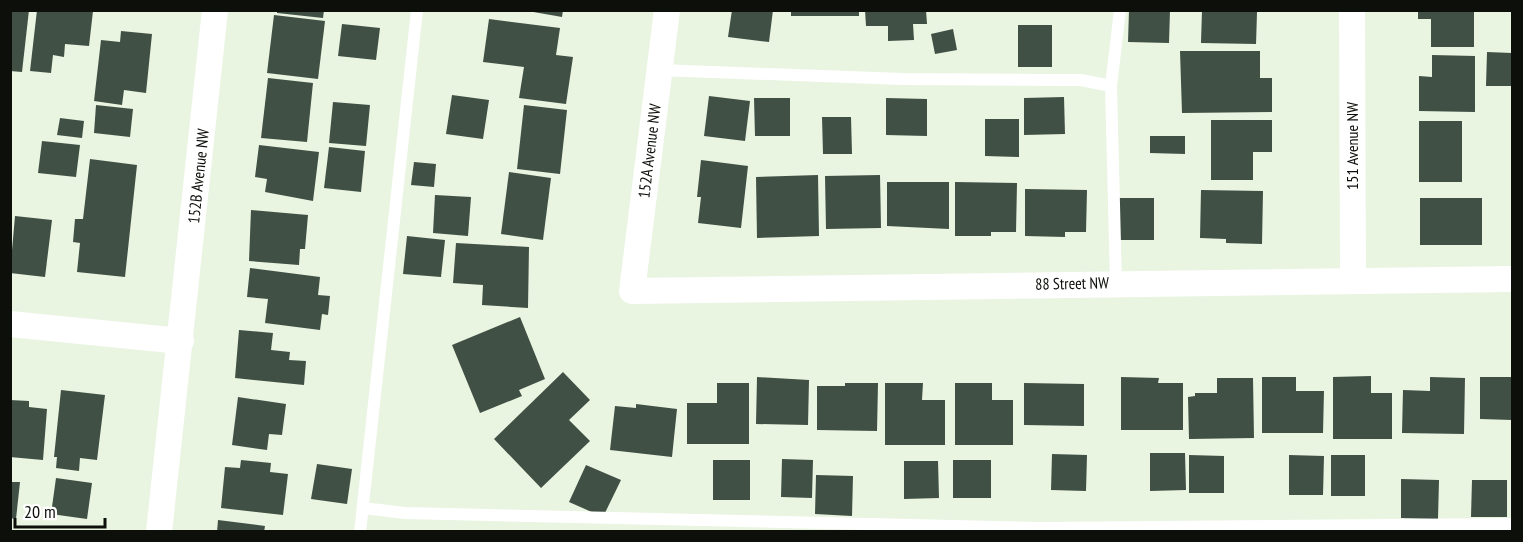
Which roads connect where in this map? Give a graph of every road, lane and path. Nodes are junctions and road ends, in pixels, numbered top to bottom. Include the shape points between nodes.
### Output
1 (215, 10) edge
2 (417, 10) edge
3 (667, 10) edge
4 (1120, 10) edge
5 (1352, 10) edge
6 (659, 70) junction
7 (1111, 86) junction
8 (1512, 279) edge
9 (1353, 281) junction
10 (1116, 283) junction
11 (632, 291) joint
12 (10, 324) edge
13 (181, 341) junction
14 (363, 507) junction
15 (1512, 524) edge
16 (159, 531) edge
17 (360, 531) edge

1 - 13 street, 152B Avenue NW
2 - 14 lane
3 - 6 street, 152A Avenue NW
4 - 7 lane
5 - 9 street, 151 Avenue NW
6 - 7 lane via 902,79 1081,80
6 - 11 street, 152A Avenue NW
7 - 10 lane
8 - 9 street, 88 Street NW
9 - 10 street, 88 Street NW
10 - 11 street, 88 Street NW
12 - 13 street
13 - 16 street, 152B Avenue NW
14 - 15 lane via 405,513 1039,528
14 - 17 lane

